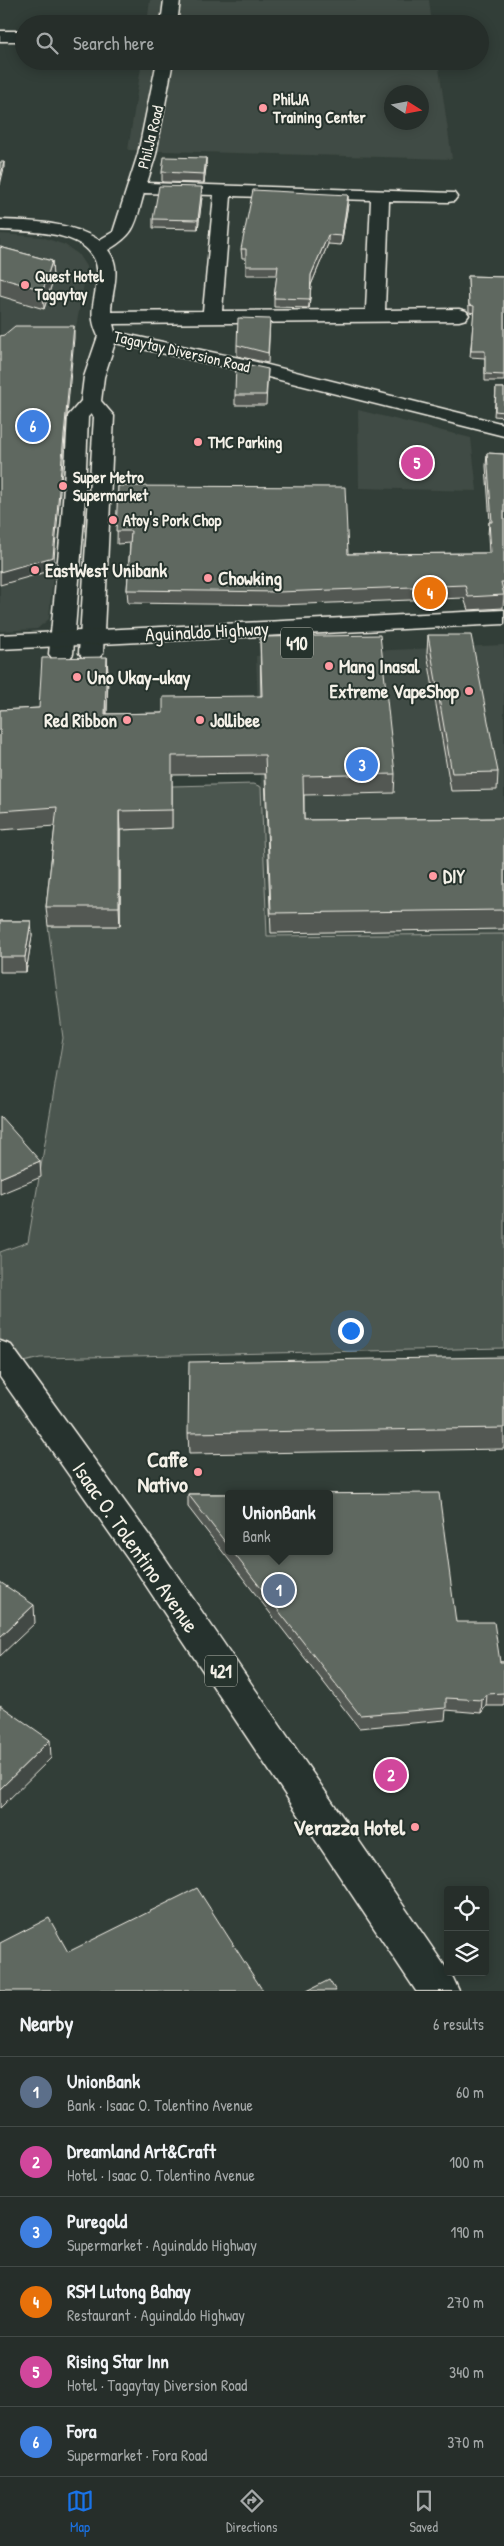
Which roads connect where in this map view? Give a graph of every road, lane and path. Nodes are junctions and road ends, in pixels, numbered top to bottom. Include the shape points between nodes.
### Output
1 (172, 0) edge
2 (170, 15) edge
3 (0, 36) edge
4 (15, 36) edge
5 (163, 70) edge
6 (137, 188) junction
7 (223, 191) junction
8 (380, 195) junction
9 (448, 197) dead end
10 (0, 225) edge
11 (100, 247) junction
12 (460, 315) dead end
13 (375, 316) junction
14 (212, 317) junction
15 (104, 327) junction
16 (92, 402) junction
17 (504, 430) edge
18 (504, 617) edge
19 (504, 633) edge
20 (0, 642) edge
21 (91, 645) junction
22 (61, 646) junction
23 (0, 657) edge
24 (0, 1353) edge
25 (439, 1991) edge

1 - 2 street
3 - 4 street
5 - 6 street, PhilJa Road
6 - 7 street
6 - 11 street, PhilJa Road via 120,235
7 - 8 street
7 - 14 street
8 - 9 street
8 - 13 street
10 - 11 street via 56,230
11 - 15 street, Tagaytay Diversion Road via 107,259
12 - 13 street
13 - 14 street
14 - 15 street
15 - 16 street
15 - 17 street, Tagaytay Diversion Road
16 - 21 street via 104,416
16 - 22 street via 78,416
18 - 21 street, Aguinaldo Highway / 410
19 - 21 street, Aguinaldo Highway / 410
20 - 22 street, Aguinaldo Highway / 410
21 - 22 street, Aguinaldo Highway / 410
22 - 23 street, Aguinaldo Highway / 410
24 - 25 street, Isaac O. Tolentino Avenue / 421 via 147,1559

